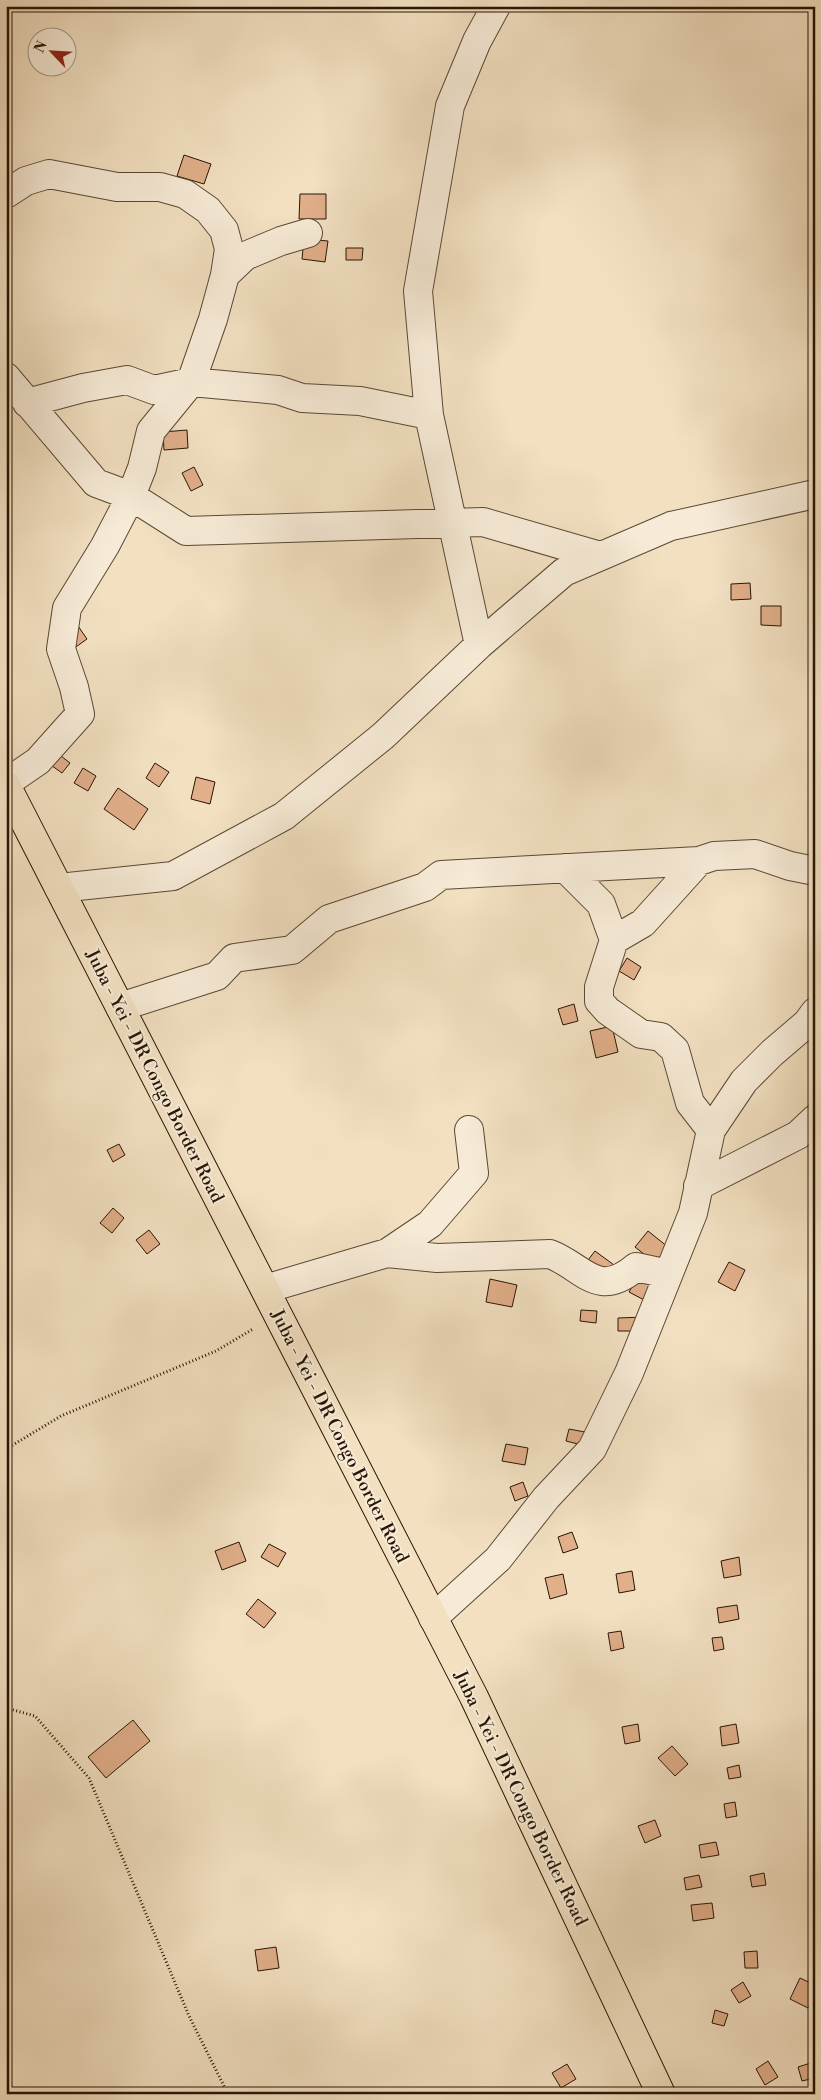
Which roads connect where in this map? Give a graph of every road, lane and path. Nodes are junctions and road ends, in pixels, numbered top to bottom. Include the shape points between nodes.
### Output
1 (496, 6) edge
2 (6, 194) edge
3 (308, 233) dead end
4 (225, 275) junction
5 (6, 377) edge
6 (191, 382) junction
7 (28, 403) junction
8 (429, 415) junction
9 (812, 489) edge
10 (131, 496) junction
11 (453, 524) junction
12 (600, 556) junction
13 (479, 645) junction
14 (6, 784) edge
15 (698, 861) junction
16 (564, 868) junction
17 (815, 871) edge
18 (59, 888) junction
19 (614, 940) junction
20 (120, 1006) junction
21 (815, 1012) edge
22 (815, 1119) edge
23 (469, 1130) dead end
24 (711, 1130) junction
25 (698, 1186) junction
26 (387, 1253) junction
27 (668, 1274) junction
28 (265, 1289) junction
29 (277, 1314) junction
30 (6, 1449) edge
31 (433, 1618) junction
32 (6, 1708) edge
33 (228, 2094) edge
34 (661, 2094) edge

1 - 8 street via 476,41 450,106 418,291
2 - 4 street via 26,181 49,174 117,187 160,187 184,194 208,210 224,230 228,249
3 - 4 street via 245,256
4 - 6 street via 214,320
5 - 7 street
6 - 7 street via 154,390 127,380
6 - 8 street via 278,390 302,398 360,401
6 - 10 street via 151,431
7 - 10 street via 96,482
8 - 11 street
9 - 12 street via 671,526
10 - 11 street via 186,531
10 - 14 street via 67,608 61,649 80,714 38,761
11 - 12 street via 483,522
11 - 13 street
12 - 13 street via 564,572
13 - 18 street via 382,736 284,816 173,876
14 - 18 main road, Juba - Yei - DR Congo Border Road
15 - 16 street
15 - 17 street via 714,856 755,854
15 - 19 street via 643,923
16 - 19 street via 601,904
16 - 20 street via 441,875 425,887 329,919 292,950 234,958 217,976
18 - 20 main road, Juba - Yei - DR Congo Border Road
19 - 24 street via 599,987 599,1001 642,1034 661,1037 675,1050 690,1103
20 - 28 main road, Juba - Yei - DR Congo Border Road
21 - 24 street via 744,1081
22 - 25 street via 798,1135
23 - 26 street via 474,1173 430,1224
24 - 25 street
25 - 27 street via 692,1213
26 - 27 street via 437,1258 550,1254 564,1259 583,1275 603,1282 624,1278 636,1268
26 - 28 street
27 - 31 street via 629,1373 592,1449 546,1498 498,1559
28 - 29 main road, Juba - Yei - DR Congo Border Road
29 - 30 path via 216,1351 61,1416
29 - 31 main road, Juba - Yei - DR Congo Border Road
31 - 34 main road, Juba - Yei - DR Congo Border Road via 474,1697
32 - 33 path via 35,1716 89,1778 189,2016

